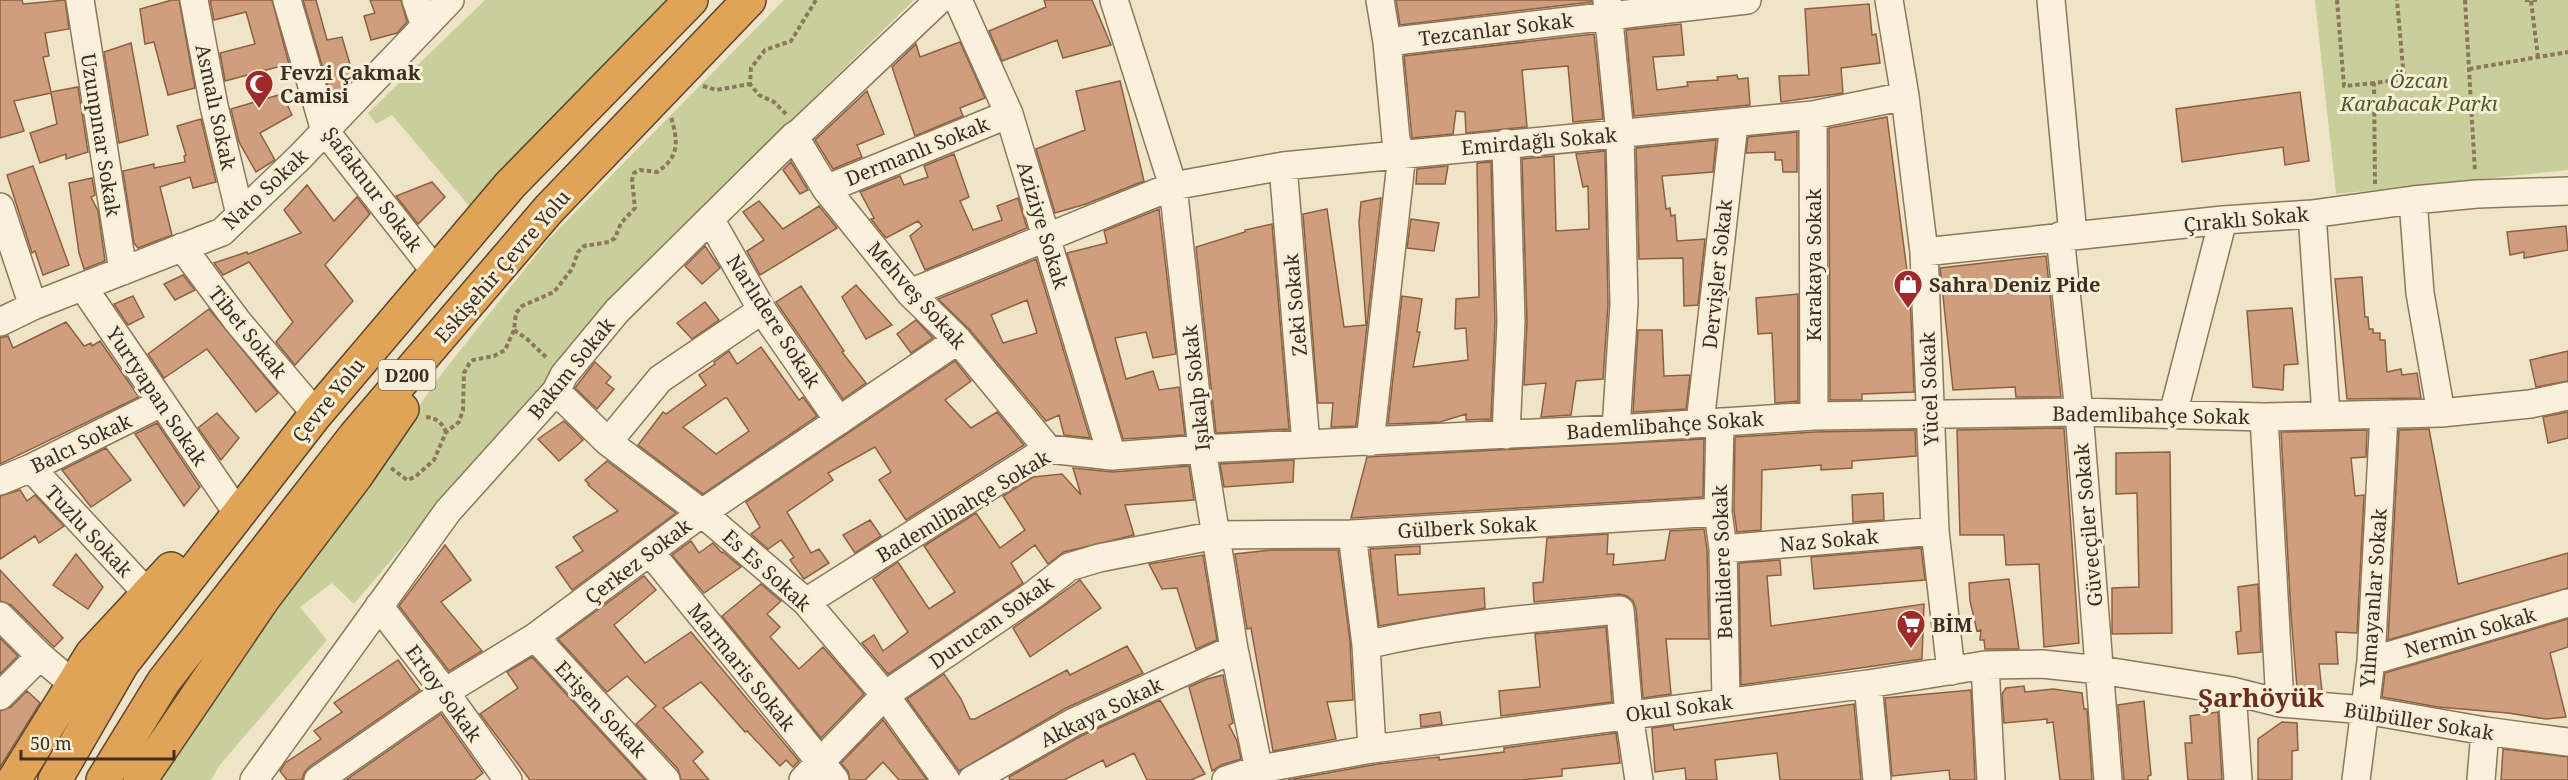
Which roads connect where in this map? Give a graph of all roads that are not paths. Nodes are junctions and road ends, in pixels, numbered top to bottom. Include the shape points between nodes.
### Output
1 (80, 0) edge
2 (194, 0) edge
3 (287, 0) edge
4 (416, 0) edge
5 (450, 0) edge
6 (691, 0) edge
7 (749, 0) edge
8 (939, 0) edge
9 (958, 0) edge
10 (1114, 0) edge
11 (1380, 0) edge
12 (1747, 0) edge
13 (1889, 0) edge
14 (2051, 0) edge
15 (1608, 7) edge
16 (425, 26) junction
17 (1387, 42) junction
18 (1905, 96) junction
19 (1009, 114) junction
20 (1813, 115) junction
21 (1734, 124) junction
22 (325, 131) junction
23 (797, 134) junction
24 (1620, 134) junction
25 (1506, 143) junction
26 (1402, 154) junction
27 (1283, 165) junction
28 (1173, 186) junction
29 (826, 189) junction
30 (2568, 192) edge
31 (2414, 200) junction
32 (0, 207) edge
33 (240, 214) junction
34 (2312, 214) junction
35 (710, 219) junction
36 (2223, 220) junction
37 (1046, 236) junction
38 (2067, 236) junction
39 (182, 247) junction
40 (1924, 252) junction
41 (123, 271) junction
42 (435, 271) junction
43 (83, 287) junction
44 (910, 293) junction
45 (33, 306) junction
46 (762, 310) junction
47 (0, 322) edge
48 (453, 322) junction
49 (958, 340) junction
50 (560, 383) junction
51 (2568, 396) edge
52 (161, 403) junction
53 (2079, 412) junction
54 (2441, 413) junction
55 (316, 414) junction
56 (2173, 414) junction
57 (2326, 415) junction
58 (2384, 415) junction
59 (1814, 416) junction
60 (1930, 416) junction
61 (2264, 417) junction
62 (839, 421) junction
63 (1710, 422) junction
64 (1616, 429) junction
65 (1506, 435) junction
66 (608, 442) junction
67 (1370, 442) junction
68 (1306, 444) junction
69 (1048, 449) junction
70 (1202, 449) junction
71 (1112, 456) junction
72 (31, 468) junction
73 (0, 481) edge
74 (232, 505) junction
75 (1718, 512) junction
76 (702, 513) junction
77 (1935, 531) junction
78 (1352, 534) junction
79 (1216, 535) junction
80 (1723, 549) junction
81 (650, 552) junction
82 (148, 594) junction
83 (806, 602) junction
84 (2568, 603) edge
85 (379, 606) junction
86 (0, 616) edge
87 (535, 637) junction
88 (1366, 645) junction
89 (1234, 649) junction
90 (40, 656) junction
91 (2371, 661) junction
92 (1985, 665) junction
93 (2100, 670) junction
94 (1950, 671) junction
95 (73, 684) junction
96 (1868, 684) junction
97 (2232, 691) junction
98 (445, 692) junction
99 (885, 695) junction
100 (0, 696) edge
101 (1726, 702) junction
102 (2280, 703) junction
103 (2365, 710) junction
104 (1629, 715) junction
105 (2485, 731) junction
106 (2568, 742) edge
107 (1372, 749) junction
108 (819, 774) edge
109 (1261, 775) edge
110 (499, 777) edge
111 (982, 777) edge
112 (14, 780) edge
113 (55, 780) edge
114 (104, 780) edge
115 (140, 780) edge
116 (254, 780) edge
117 (318, 780) edge
118 (666, 780) edge
119 (946, 780) edge
120 (1226, 780) edge
121 (1640, 780) edge
122 (1877, 780) edge
123 (1991, 780) edge
124 (2108, 780) edge
125 (2238, 780) edge
126 (2356, 780) edge
127 (2481, 780) edge

1 - 41 street, Uzunpınar Sokak
2 - 33 street, Asmalı Sokak
3 - 22 street, Şafaknur Sokak
4 - 16 street
5 - 16 street, Nato Sokak
6 - 42 highway, Çevre Yolu / D200 via 510,185
7 - 48 highway, Eskişehir Çevre Yolu / D200 via 549,209
8 - 23 street, Bakım Sokak
9 - 19 street, Aziziye Sokak
10 - 28 street, Işıkalp Sokak
11 - 17 street
12 - 15 street, Tezcanlar Sokak
13 - 18 street, Yücel Sokak
14 - 38 street, Güvecçiler Sokak
15 - 17 street, Tezcanlar Sokak
15 - 24 street
16 - 22 street, Nato Sokak
17 - 26 street via 1396,140
18 - 20 street, Emirdağlı Sokak
18 - 40 street, Yücel Sokak
19 - 29 street, Dermanlı Sokak
19 - 37 street, Aziziye Sokak
20 - 21 street, Emirdağlı Sokak
20 - 59 street, Karakaya Sokak
21 - 24 street, Emirdağlı Sokak
21 - 63 street, Dervişler Sokak
22 - 33 street, Nato Sokak
22 - 42 street, Şafaknur Sokak
23 - 29 street, Mehveş Sokak
23 - 35 street, Bakım Sokak
24 - 25 street, Emirdağlı Sokak
24 - 64 street via 1624,304
25 - 26 street, Emirdağlı Sokak
25 - 65 street via 1511,322
26 - 27 street, Emirdağlı Sokak
26 - 67 street
27 - 28 street, Emirdağlı Sokak
27 - 68 street, Zeki Sokak
28 - 37 street, Emirdağlı Sokak
28 - 70 street, Işıkalp Sokak
29 - 44 street, Mehveş Sokak
30 - 31 street, Çıraklı Sokak
31 - 34 street, Çıraklı Sokak
31 - 54 street via 2420,293
32 - 45 street
33 - 39 street, Nato Sokak via 222,231
34 - 36 street, Çıraklı Sokak
34 - 57 street
35 - 46 street, Narlıdere Sokak
35 - 50 street, Bakım Sokak via 617,311
36 - 38 street, Çıraklı Sokak
36 - 56 street
37 - 44 street, Emirdağlı Sokak
37 - 71 street, Aziziye Sokak
38 - 40 street, Çıraklı Sokak
38 - 53 street, Güvecçiler Sokak
39 - 41 street, Nato Sokak
39 - 55 street, Tibet Sokak via 238,322
40 - 60 street, Yücel Sokak
41 - 43 street, Nato Sokak
42 - 55 highway, Çevre Yolu / D200
43 - 45 street, Nato Sokak
43 - 52 street, Yurtyapan Sokak
44 - 49 street, Mehveş Sokak
45 - 47 street, Nato Sokak
46 - 62 street, Narlıdere Sokak
46 - 66 street via 660,379
48 - 114 highway, Eskişehir Çevre Yolu / D200 via 355,436 164,681
48 - 115 highway via 431,366 356,476 263,599
49 - 62 street, Çerkez Sokak
49 - 69 street, Mehveş Sokak
50 - 66 street, Es Es Sokak
50 - 85 street, Bakım Sokak via 448,511
51 - 54 street, Bademlibahçe Sokak
52 - 72 street, Balcı Sokak
52 - 74 street, Yurtyapan Sokak
53 - 56 street, Bademlibahçe Sokak
53 - 60 street, Bademlibahçe Sokak
53 - 93 street, Güvecçiler Sokak
54 - 58 street, Bademlibahçe Sokak
55 - 74 highway
55 - 113 highway, Çevre Yolu / D200 via 122,664
56 - 61 street, Bademlibahçe Sokak
57 - 58 street, Bademlibahçe Sokak
57 - 61 street, Bademlibahçe Sokak
58 - 91 street, Yılmayanlar Sokak
59 - 60 street, Bademlibahçe Sokak
59 - 63 street, Bademlibahçe Sokak
60 - 77 street, Yücel Sokak
61 - 102 street
62 - 76 street, Çerkez Sokak
63 - 64 street, Bademlibahçe Sokak
63 - 75 street, Benlidere Sokak
64 - 65 street, Bademlibahçe Sokak
65 - 67 street, Bademlibahçe Sokak
66 - 76 street, Es Es Sokak
67 - 68 street, Bademlibahçe Sokak
68 - 70 street, Bademlibahçe Sokak
69 - 71 street, Bademlibahçe Sokak
69 - 83 street, Bademlibahçe Sokak
70 - 71 street, Bademlibahçe Sokak
70 - 79 street, Işıkalp Sokak
72 - 73 street, Balcı Sokak
72 - 82 street, Tuzlu Sokak
74 - 82 highway
75 - 78 street, Gülberk Sokak
75 - 80 street, Benlidere Sokak
76 - 81 street, Çerkez Sokak
76 - 83 street, Es Es Sokak
77 - 80 street, Naz Sokak
77 - 94 street, Yücel Sokak
78 - 79 street, Gülberk Sokak
78 - 88 street
79 - 89 street, Işıkalp Sokak
79 - 99 street, Durucan Sokak via 1069,567
80 - 101 street, Benlidere Sokak
81 - 87 street, Çerkez Sokak
81 - 108 street, Marmaris Sokak
82 - 95 highway via 92,654
83 - 99 street, Es Es Sokak
84 - 91 street, Nermin Sokak
85 - 98 street, Ertoy Sokak
85 - 116 street, Bakım Sokak
86 - 90 street
87 - 98 street, Çerkez Sokak
87 - 118 street, Erişen Sokak
88 - 104 street via 1482,623 1620,609
88 - 107 street
89 - 109 street, Işıkalp Sokak
89 - 111 street, Akkaya Sokak via 1074,722
90 - 95 street
90 - 100 street
91 - 103 street, Yılmayanlar Sokak
92 - 93 street, Bülbüller Sokak via 2042,664
92 - 94 street, Okul Sokak
92 - 123 street
93 - 97 street, Bülbüller Sokak
93 - 124 street, Güvecçiler Sokak
94 - 96 street, Okul Sokak
95 - 112 highway
96 - 101 street, Okul Sokak
96 - 122 street
97 - 102 street, Bülbüller Sokak
97 - 125 street
98 - 110 street, Ertoy Sokak
98 - 117 street, Çerkez Sokak
99 - 108 street, Durucan Sokak
99 - 119 street, Es Es Sokak
101 - 104 street, Okul Sokak
102 - 103 street, Bülbüller Sokak
103 - 105 street, Bülbüller Sokak
103 - 126 street, Yılmayanlar Sokak
104 - 107 street, Okul Sokak
104 - 121 street
105 - 106 street, Bülbüller Sokak
105 - 127 street
107 - 109 street, Okul Sokak
109 - 120 street, Okul Sokak

